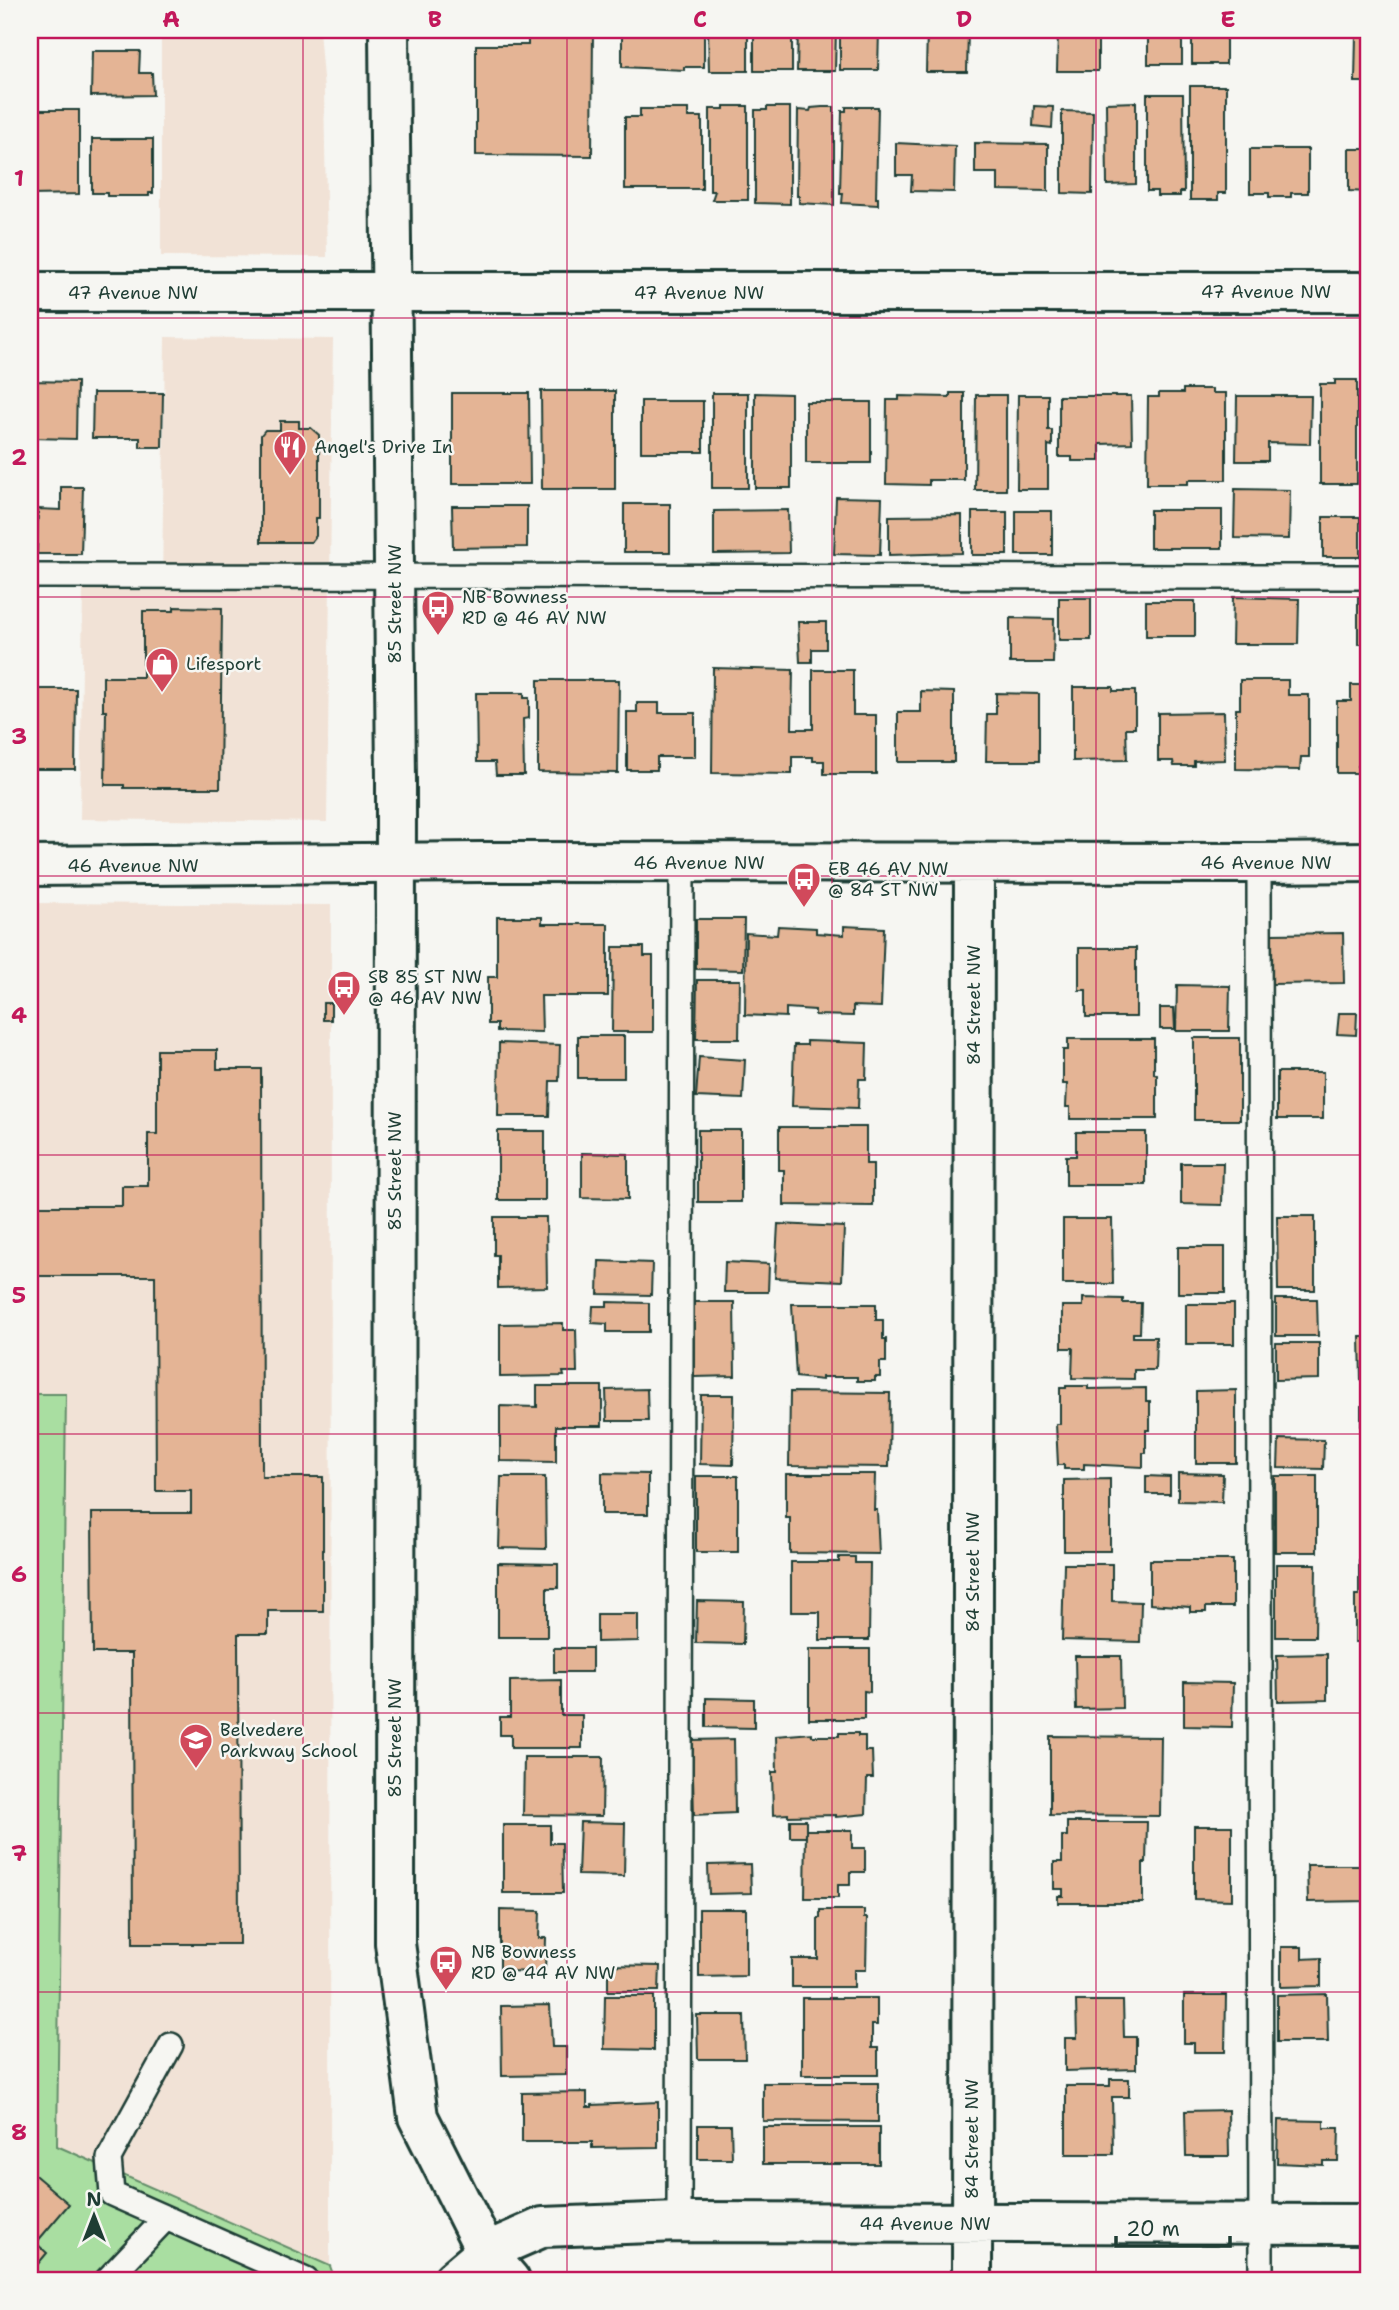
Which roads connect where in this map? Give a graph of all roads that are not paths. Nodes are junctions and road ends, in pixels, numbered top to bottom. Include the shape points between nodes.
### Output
1 (389, 30) edge
2 (30, 292) edge
3 (1369, 292) edge
4 (391, 293) junction
5 (30, 576) edge
6 (395, 577) junction
7 (1369, 577) edge
8 (1369, 862) edge
9 (395, 863) junction
10 (682, 863) junction
11 (974, 863) junction
12 (1259, 863) junction
13 (30, 866) edge
14 (171, 2045) dead end
15 (165, 2219) junction
16 (679, 2222) junction
17 (972, 2224) junction
18 (1260, 2224) junction
19 (1369, 2224) edge
20 (498, 2266) edge
21 (107, 2280) edge
22 (306, 2280) edge
23 (453, 2280) edge
24 (972, 2280) edge
25 (1261, 2280) edge

1 - 4 street, 85 Street NW
2 - 4 street, 47 Avenue NW
3 - 4 street, 47 Avenue NW
4 - 6 street, 85 Street NW
5 - 6 lane
6 - 7 lane
6 - 9 street, 85 Street NW
8 - 12 street, 46 Avenue NW
9 - 10 street, 46 Avenue NW
9 - 13 street, 46 Avenue NW
9 - 20 street, 85 Street NW via 395,1943 418,2117
10 - 11 street, 46 Avenue NW
10 - 16 lane
11 - 12 street, 46 Avenue NW
11 - 17 street, 84 Street NW
12 - 18 lane
14 - 15 lane via 109,2158 112,2194
15 - 21 lane
15 - 22 lane
16 - 17 street, 44 Avenue NW
16 - 20 street, 44 Avenue NW via 543,2227
17 - 18 street, 44 Avenue NW
17 - 24 street, 84 Street NW
18 - 19 street, 44 Avenue NW
18 - 25 lane
20 - 23 street

